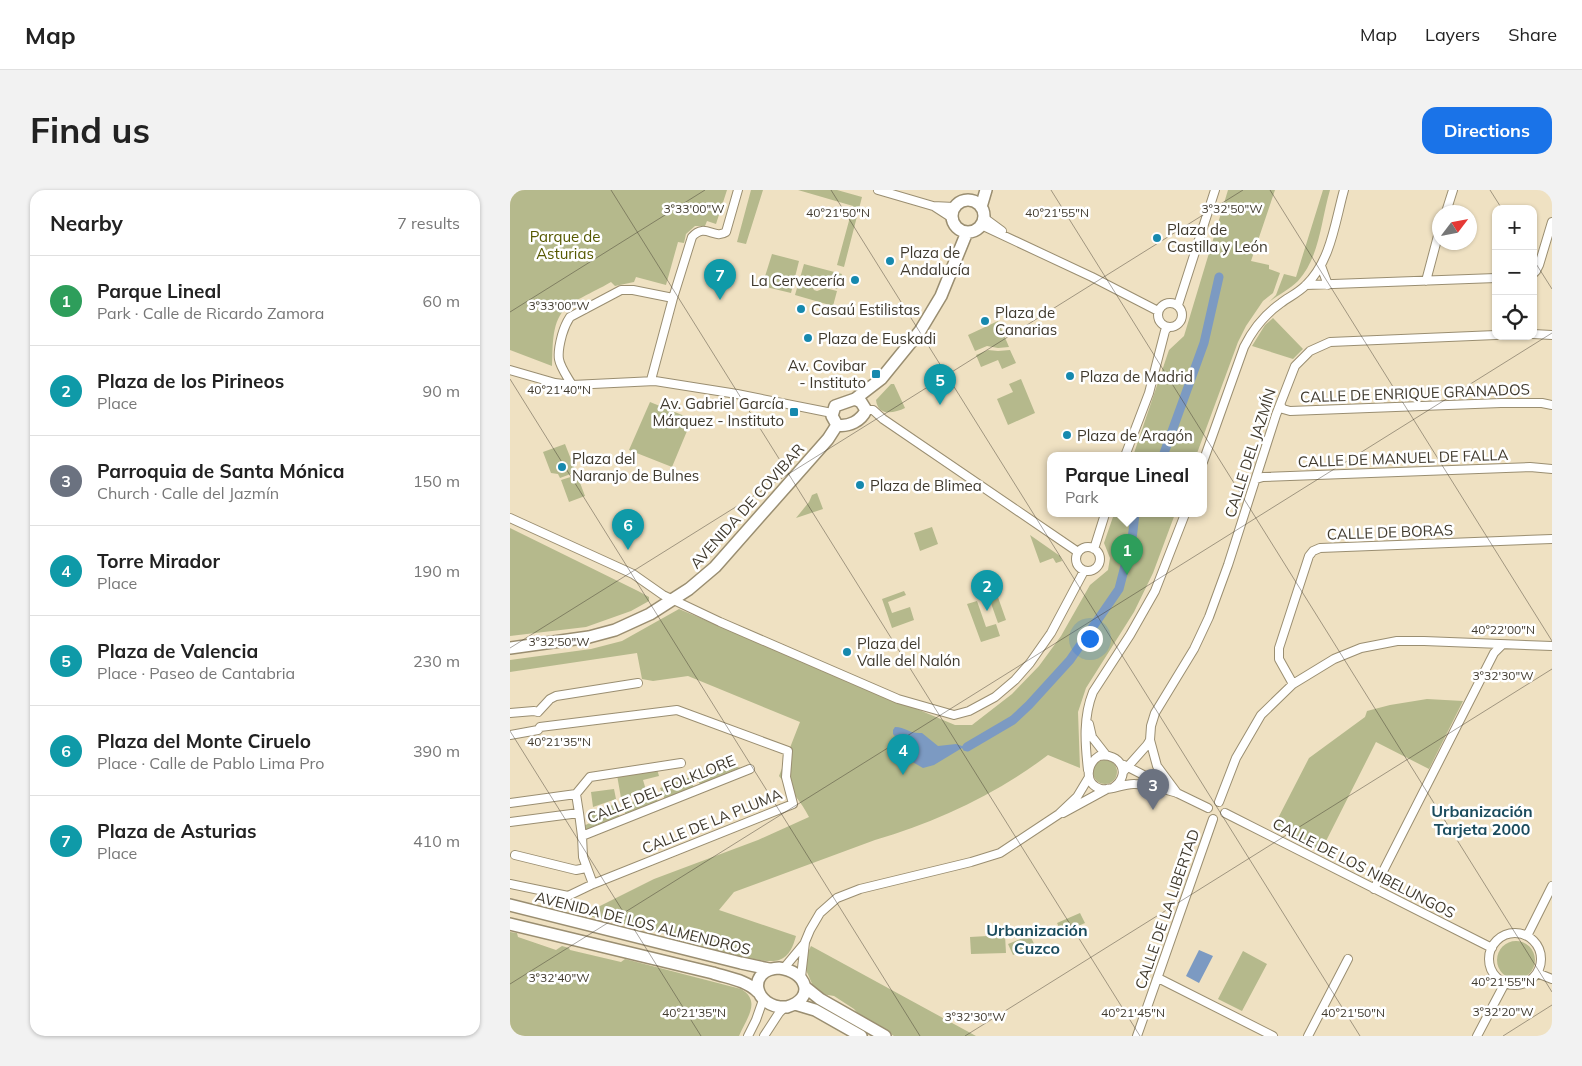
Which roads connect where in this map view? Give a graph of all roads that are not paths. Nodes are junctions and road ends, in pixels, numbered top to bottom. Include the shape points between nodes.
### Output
1 (738, 190) edge
2 (878, 190) edge
3 (978, 190) edge
4 (986, 190) edge
5 (1215, 190) edge
6 (1344, 190) edge
7 (1453, 190) edge
8 (968, 200) junction
9 (1448, 205) edge
10 (953, 212) junction
11 (982, 216) junction
12 (1552, 222) edge
13 (963, 231) junction
14 (1435, 250) edge
15 (1321, 266) junction
16 (1537, 269) edge
17 (1492, 278) edge
18 (1426, 281) junction
19 (1306, 285) junction
20 (1328, 285) junction
21 (673, 298) junction
22 (1178, 305) junction
23 (1158, 310) junction
24 (1168, 327) junction
25 (1537, 334) edge
26 (1552, 334) edge
27 (1492, 335) edge
28 (510, 370) edge
29 (881, 379) junction
30 (651, 380) junction
31 (572, 385) junction
32 (855, 399) junction
33 (1280, 405) junction
34 (1552, 405) edge
35 (865, 411) junction
36 (832, 413) junction
37 (837, 424) junction
38 (1127, 452) edge
39 (1207, 452) edge
40 (1552, 469) edge
41 (1256, 479) junction
42 (1105, 517) edge
43 (1183, 517) edge
44 (510, 518) edge
45 (1552, 539) edge
46 (1094, 549) junction
47 (1078, 552) junction
48 (1084, 570) junction
49 (672, 600) junction
50 (1502, 645) junction
51 (1552, 646) edge
52 (510, 648) edge
53 (638, 683) dead end
54 (1293, 684) junction
55 (1088, 710) junction
56 (538, 712) junction
57 (510, 713) edge
58 (540, 727) junction
59 (510, 734) edge
60 (1150, 740) junction
61 (1106, 755) junction
62 (681, 763) dead end
63 (1123, 767) junction
64 (750, 769) dead end
65 (1089, 774) junction
66 (1111, 788) junction
67 (1177, 793) junction
68 (576, 794) junction
69 (1219, 802) junction
70 (510, 803) edge
71 (1208, 808) junction
72 (579, 813) junction
73 (1225, 813) junction
74 (1059, 814) junction
75 (1213, 819) junction
76 (510, 822) edge
77 (582, 836) junction
78 (515, 854) dead end
79 (586, 868) junction
80 (510, 884) edge
81 (593, 884) junction
82 (1552, 886) edge
83 (1374, 889) junction
84 (510, 905) edge
85 (510, 924) edge
86 (1527, 936) junction
87 (805, 942) junction
88 (1492, 948) junction
89 (1348, 959) dead end
90 (784, 968) junction
91 (770, 969) junction
92 (1537, 973) junction
93 (1158, 978) junction
94 (1552, 979) edge
95 (803, 982) junction
96 (1505, 983) junction
97 (760, 996) junction
98 (790, 1006) junction
99 (748, 1036) edge
100 (764, 1036) edge
101 (861, 1036) edge
102 (885, 1036) edge
103 (1137, 1036) edge
104 (1273, 1036) edge
105 (1308, 1036) edge
106 (1477, 1036) edge

1 - 21 street via 726,232 697,231 692,237
2 - 10 street
3 - 8 street
4 - 11 street
5 - 22 street
6 - 15 street
7 - 9 street
8 - 10 street via 960,202
8 - 11 street via 975,202
10 - 13 street via 954,224
11 - 13 street via 977,229
11 - 23 street via 1009,237
12 - 16 street
13 - 29 street via 960,252 941,296 913,341
14 - 18 street
15 - 19 street
15 - 20 street
17 - 18 street
18 - 20 street
19 - 20 street
19 - 39 street via 1266,315 1254,329 1244,347
21 - 30 street
21 - 31 street via 621,290 570,317 557,353
22 - 23 street via 1170,302
22 - 24 street via 1182,312 1181,320 1176,326
23 - 24 street via 1159,321
24 - 38 street via 1149,393
25 - 26 street
27 - 33 street, CALLE DEL JAZMÍN via 1330,342 1310,351 1295,366
28 - 31 street via 555,384
29 - 32 street
29 - 35 street
30 - 31 street
30 - 36 street
32 - 35 street
32 - 36 street via 838,404
33 - 34 street, CALLE DE ENRIQUE GRANADOS via 1290,410 1501,402
33 - 41 street, CALLE DEL JAZMÍN
35 - 37 street via 858,421 844,426
35 - 47 street via 883,419
36 - 37 street
37 - 49 street, AVENIDA DE COVIBAR via 828,439 715,567
40 - 41 street, CALLE DE MANUEL DE FALLA via 1530,467
41 - 60 street, CALLE DEL JAZMÍN via 1209,617 1194,649 1155,713
42 - 46 street
43 - 55 street via 1155,590 1093,692
44 - 49 street via 633,574
45 - 54 street, CALLE DE BORAS via 1313,550 1279,648 1279,658
46 - 47 street via 1085,548
46 - 48 street via 1099,557 1097,566
47 - 48 street via 1076,563
48 - 49 street via 1052,633 1015,680 995,697 969,712 954,715 898,699
49 - 52 street, AVENIDA DE COVIBAR via 615,630 589,637
50 - 51 street
50 - 54 street via 1397,641 1361,648 1334,659
50 - 83 street via 1494,653
53 - 56 street via 556,696
54 - 69 street via 1261,715 1236,758
55 - 61 street via 1089,731
55 - 65 street via 1085,726
56 - 57 street
56 - 58 street
58 - 59 street
58 - 81 street, CALLE DE LA PLUMA via 676,710 788,751 786,777 793,804
60 - 63 street, CALLE DEL JAZMÍN via 1137,758
60 - 67 street, CALLE DEL JAZMÍN via 1157,766
61 - 63 street
61 - 65 street via 1094,759
62 - 68 street via 590,777
63 - 66 street via 1120,781
63 - 67 street, CALLE DEL JAZMÍN
64 - 77 street, CALLE DEL FOLKLORE
65 - 66 street via 1096,786
65 - 74 street via 1077,797
66 - 67 street, CALLE DEL JAZMÍN via 1135,784
66 - 74 street
67 - 71 street, CALLE DEL JAZMÍN
68 - 70 street
68 - 72 street
69 - 71 street via 1210,804
69 - 73 street
71 - 75 street
72 - 76 street
72 - 77 street
73 - 75 street
73 - 83 street, CALLE DE LOS NIBELUNGOS
74 - 87 street via 1000,853 836,898 820,913
75 - 93 street, CALLE DE LA LIBERTAD
77 - 79 street via 582,857
78 - 79 street via 576,870
79 - 81 street
80 - 81 street via 568,896
82 - 86 street
83 - 88 street, CALLE DE LOS NIBELUNGOS
84 - 91 street, AVENIDA DE LOS ALMENDROS
85 - 97 street via 713,973 752,986
86 - 88 street via 1507,934
86 - 92 street via 1539,948 1541,956
87 - 90 street
87 - 95 street
88 - 96 street via 1491,968
89 - 105 street
90 - 91 street
90 - 95 street via 796,972
91 - 97 street via 759,979
92 - 94 street
92 - 96 street via 1523,984
93 - 103 street, CALLE DE LA LIBERTAD
93 - 104 street
95 - 98 street via 802,996
95 - 102 street via 820,999
96 - 106 street
97 - 98 street via 773,1005
97 - 99 street via 756,1020
98 - 100 street via 778,1013
98 - 101 street via 815,1010

